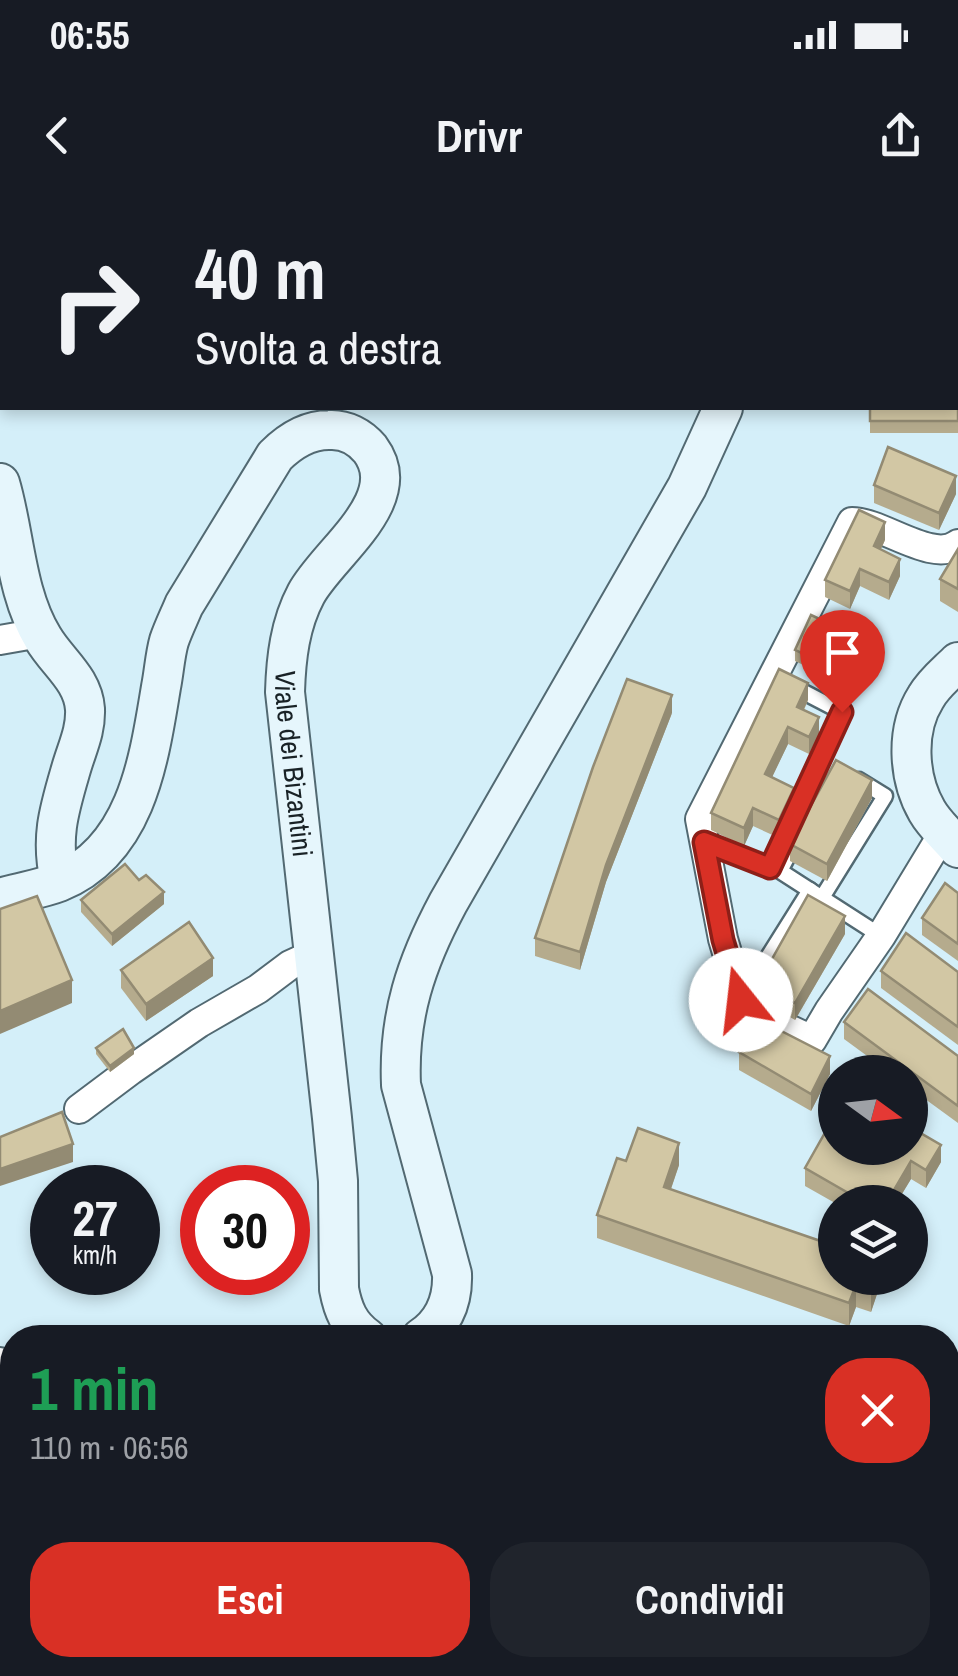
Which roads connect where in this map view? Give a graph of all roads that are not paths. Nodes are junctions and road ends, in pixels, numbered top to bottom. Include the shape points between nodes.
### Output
1 (723, 410) edge
2 (0, 483) edge
3 (958, 544) edge
4 (40, 633) junction
5 (0, 640) edge
6 (958, 662) edge
7 (773, 676) junction
8 (852, 776) edge
9 (818, 801) edge
10 (951, 840) edge
11 (704, 842) junction
12 (60, 882) junction
13 (816, 893) junction
14 (0, 898) edge
15 (881, 936) junction
16 (314, 954) junction
17 (741, 1000) junction
18 (80, 1109) dead end
19 (353, 1325) edge
20 (437, 1325) edge

1 - 20 street via 416,970 400,1060 452,1274
2 - 4 street via 26,600
3 - 7 street via 941,551 852,522
4 - 5 street
4 - 12 street via 85,706 84,734 55,829
6 - 10 street via 926,696 911,748 919,794
7 - 11 street via 700,819
7 - 11 lane via 842,712 770,868
8 - 13 lane via 885,796
9 - 13 lane via 780,870
10 - 15 street
11 - 17 street
12 - 14 street, Viale dei Bizantini
12 - 16 street, Viale dei Bizantini via 103,852 130,813 150,754 168,644 275,456 303,435 346,432 376,458 375,502 307,592 286,664
13 - 15 lane
13 - 17 lane
15 - 17 street via 812,1040
16 - 18 street via 199,1023
16 - 19 street, Viale dei Bizantini via 338,1181 339,1289

